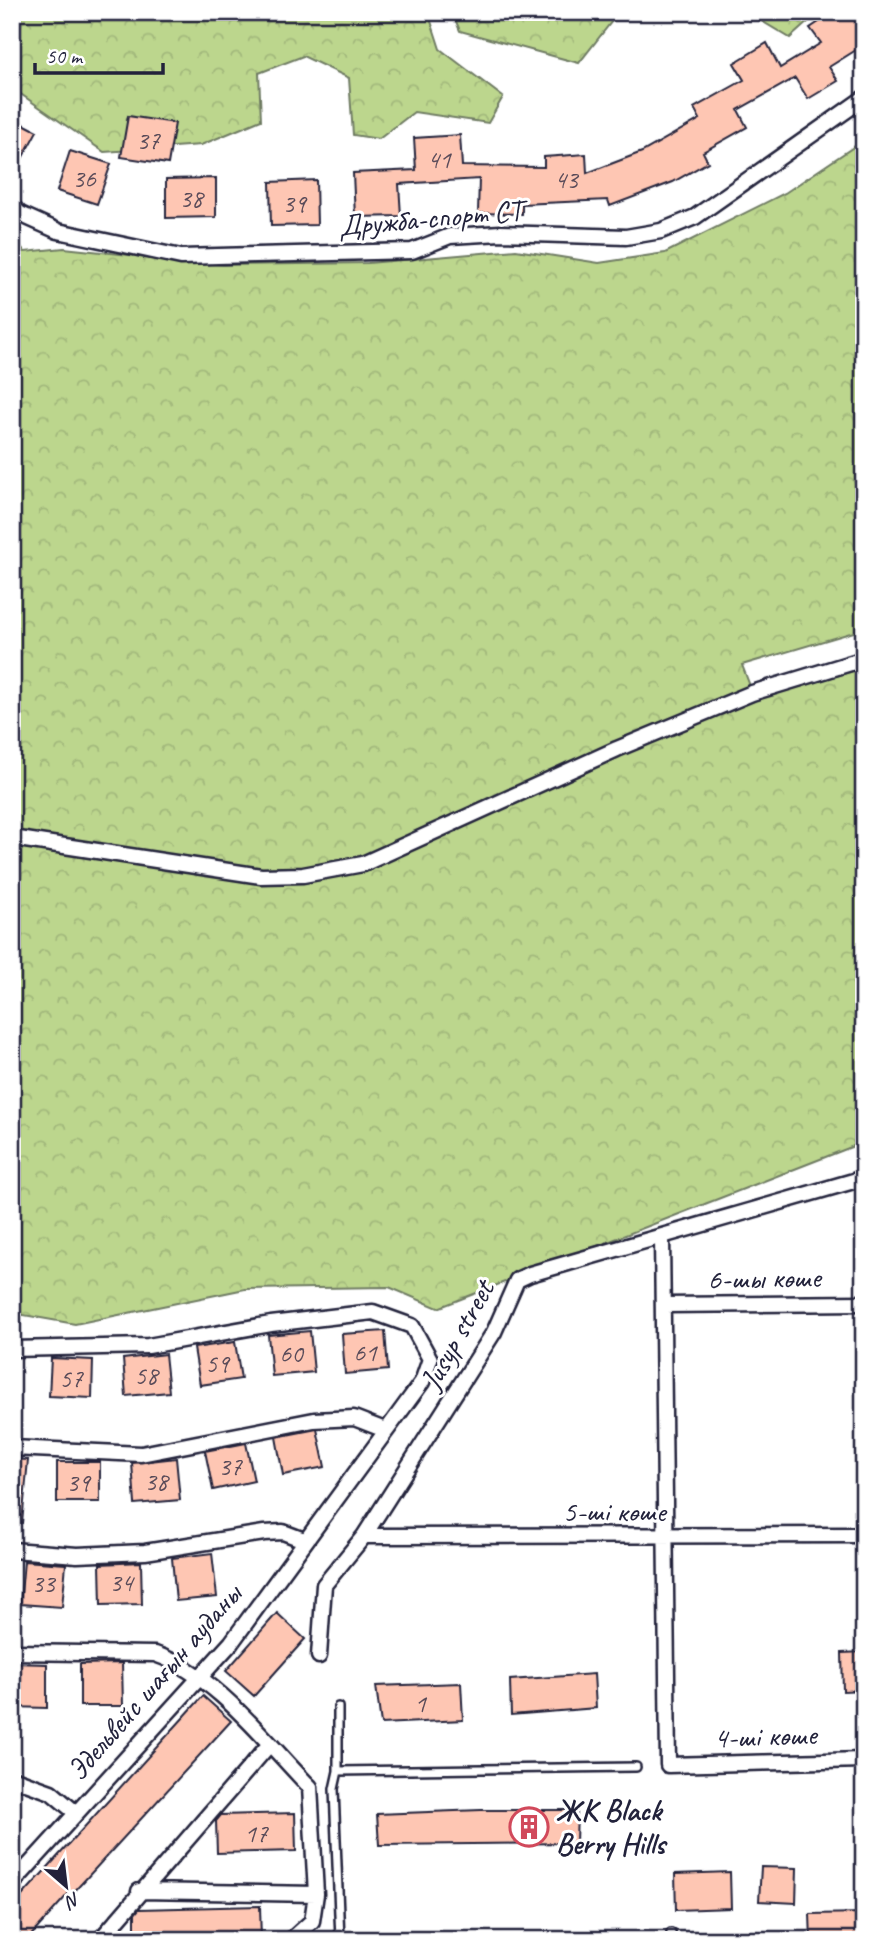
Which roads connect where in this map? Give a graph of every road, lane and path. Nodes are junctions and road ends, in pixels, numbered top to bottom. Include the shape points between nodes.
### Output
1 (864, 98) edge
2 (12, 206) edge
3 (864, 659) edge
4 (12, 838) edge
5 (864, 1178) edge
6 (662, 1236) junction
7 (864, 1303) edge
8 (664, 1305) junction
9 (12, 1349) edge
10 (385, 1430) junction
11 (12, 1448) edge
12 (864, 1535) edge
13 (364, 1536) junction
14 (665, 1537) junction
15 (304, 1540) junction
16 (12, 1550) edge
17 (12, 1652) edge
18 (319, 1656) dead end
19 (200, 1677) junction
20 (338, 1707) dead end
21 (269, 1745) junction
22 (864, 1760) edge
23 (636, 1767) dead end
24 (338, 1771) junction
25 (12, 1778) edge
26 (76, 1813) junction
27 (12, 1884) edge
28 (139, 1891) junction
29 (316, 1894) junction
30 (100, 1940) edge
31 (290, 1940) edge
32 (340, 1940) edge

1 - 2 street, Дружба-спорт СТ via 695,217 661,231 626,237 501,233 450,236 412,251 181,257 58,231
3 - 4 street via 752,694 617,749 363,864 303,875 261,876
5 - 6 street, Jusyp street
6 - 8 street
6 - 13 street, Jusyp street via 517,1280 494,1332
7 - 8 street, 6-шы көше
8 - 14 street
9 - 10 street, Эдельвейс шағын ауданы via 148,1346 247,1327 373,1312 412,1326 430,1359 422,1382
10 - 11 street via 354,1418 314,1420 141,1454
10 - 15 street, Эдельвейс шағын ауданы
12 - 14 street, 5-ші көше
13 - 14 street, 5-ші көше
13 - 18 street, Jusyp street via 324,1585
14 - 22 street, 4-ші көше via 668,1765
15 - 16 street via 283,1532 264,1532 145,1552 77,1555
15 - 19 street, Эдельвейс шағын ауданы via 231,1643
17 - 19 street via 155,1654
19 - 21 street
19 - 26 street, Эдельвейс шағын ауданы
20 - 24 lane
21 - 28 street
21 - 29 street via 310,1787
23 - 24 lane
24 - 32 lane via 334,1789
25 - 26 street via 51,1792
26 - 27 street, Эдельвейс шағын ауданы
28 - 29 street
28 - 30 street
29 - 31 street via 312,1921

